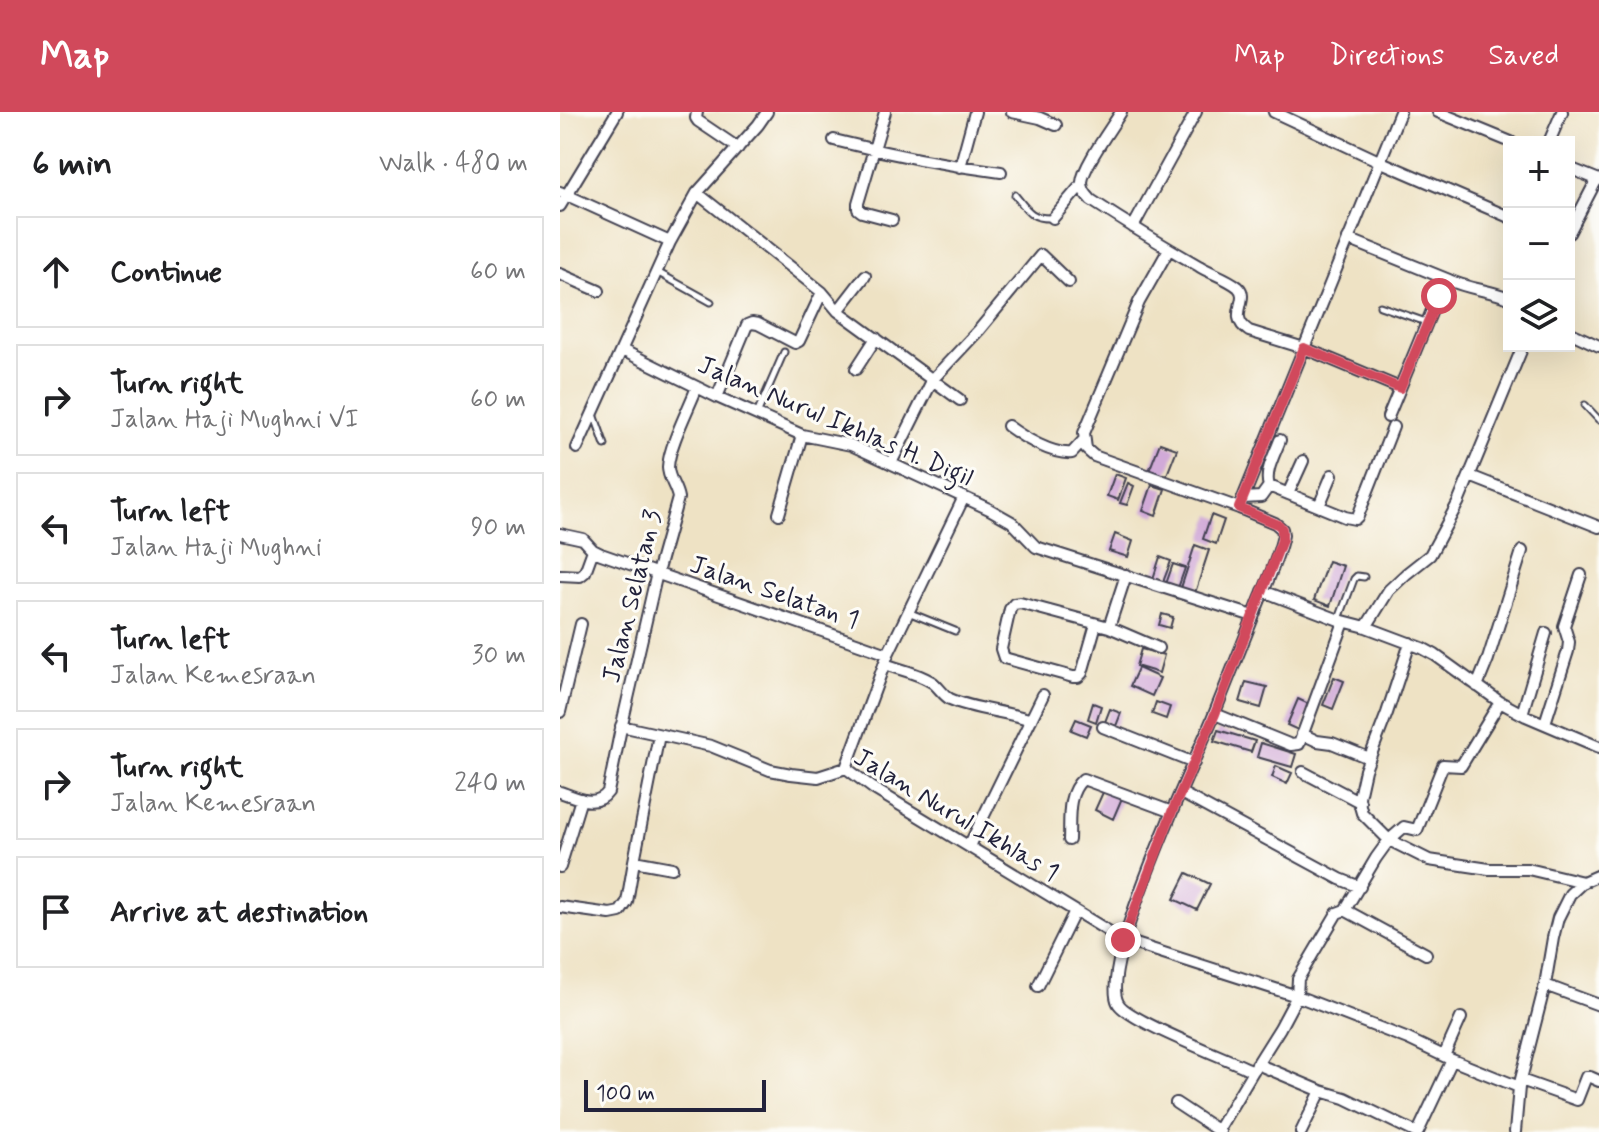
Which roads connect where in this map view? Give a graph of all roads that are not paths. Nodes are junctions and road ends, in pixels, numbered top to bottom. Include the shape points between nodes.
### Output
1 (617, 112) edge
2 (697, 112) edge
3 (767, 112) edge
4 (885, 112) edge
5 (975, 112) edge
6 (1012, 112) edge
7 (1121, 112) edge
8 (1196, 112) edge
9 (1274, 112) edge
10 (1400, 112) edge
11 (1438, 112) edge
12 (1562, 112) edge
13 (1056, 125) dead end
14 (1552, 136) edge
15 (1503, 139) edge
16 (834, 140) dead end
17 (738, 148) junction
18 (874, 150) junction
19 (1379, 161) junction
20 (960, 167) junction
21 (1575, 170) edge
22 (1001, 172) dead end
23 (1598, 180) edge
24 (1082, 184) junction
25 (563, 193) edge
26 (697, 193) junction
27 (1015, 195) dead end
28 (560, 206) edge
29 (1503, 214) edge
30 (1053, 218) joint
31 (892, 220) dead end
32 (1575, 222) edge
33 (1133, 227) junction
34 (1348, 239) junction
35 (670, 242) junction
36 (1169, 249) junction
37 (657, 272) junction
38 (560, 274) edge
39 (865, 276) dead end
40 (1449, 280) junction
41 (1069, 282) dead end
42 (599, 291) dead end
43 (822, 292) junction
44 (1503, 296) edge
45 (711, 302) dead end
46 (1380, 306) dead end
47 (838, 311) junction
48 (1427, 322) junction
49 (1575, 335) edge
50 (876, 338) junction
51 (1599, 346) edge
52 (1304, 348) junction
53 (622, 350) junction
54 (784, 352) dead end
55 (1521, 352) edge
56 (856, 369) dead end
57 (933, 379) junction
58 (697, 387) junction
59 (1400, 388) junction
60 (717, 397) junction
61 (960, 400) dead end
62 (1585, 405) dead end
63 (594, 413) junction
64 (757, 414) junction
65 (1599, 420) edge
66 (1008, 426) dead end
67 (802, 435) junction
68 (1280, 440) dead end
69 (1083, 441) junction
70 (605, 445) dead end
71 (577, 448) dead end
72 (1303, 461) dead end
73 (891, 463) junction
74 (1332, 475) dead end
75 (1470, 476) junction
76 (1269, 486) junction
77 (1288, 494) junction
78 (964, 497) junction
79 (1241, 503) junction
80 (1319, 506) junction
81 (779, 514) dead end
82 (1599, 527) edge
83 (560, 534) edge
84 (593, 550) junction
85 (1522, 551) dead end
86 (657, 573) junction
87 (560, 575) edge
88 (1126, 575) junction
89 (1581, 575) dead end
90 (1364, 577) dead end
91 (1263, 591) junction
92 (908, 612) junction
93 (1253, 616) junction
94 (1342, 621) junction
95 (581, 624) dead end
96 (1096, 624) junction
97 (1109, 627) junction
98 (1366, 627) junction
99 (955, 631) dead end
100 (1546, 633) dead end
101 (1410, 643) junction
102 (1158, 648) dead end
103 (886, 659) junction
104 (1477, 686) junction
105 (1043, 695) dead end
106 (1500, 702) junction
107 (560, 712) edge
108 (1215, 714) junction
109 (1522, 714) junction
110 (1031, 720) junction
111 (1545, 723) junction
112 (621, 726) junction
113 (1103, 727) dead end
114 (659, 735) junction
115 (1300, 739) junction
116 (1599, 746) edge
117 (1369, 758) junction
118 (1194, 763) junction
119 (846, 768) junction
120 (1303, 772) dead end
121 (560, 792) edge
122 (1181, 793) junction
123 (581, 799) junction
124 (1360, 802) junction
125 (1172, 812) junction
126 (1069, 840) dead end
127 (1389, 840) junction
128 (969, 846) junction
129 (634, 861) junction
130 (560, 867) edge
131 (672, 868) dead end
132 (1599, 875) edge
133 (1583, 882) junction
134 (1360, 887) junction
135 (560, 907) edge
136 (1345, 910) junction
137 (1075, 911) junction
138 (1123, 940) junction
139 (1426, 954) dead end
140 (1545, 985) junction
141 (1038, 986) dead end
142 (1297, 996) junction
143 (1599, 1005) edge
144 (1461, 1018) dead end
145 (1448, 1058) junction
146 (1255, 1067) junction
147 (1599, 1081) edge
148 (1520, 1083) junction
149 (1321, 1091) junction
150 (1176, 1103) dead end
151 (1219, 1131) edge
152 (1301, 1132) edge
153 (1416, 1132) edge
154 (1515, 1132) edge

1 - 25 street
2 - 17 street via 698,121
3 - 17 street
4 - 18 street
5 - 20 street
6 - 13 street
7 - 24 street
8 - 33 street
9 - 19 street
10 - 19 street
11 - 15 street
12 - 14 street
16 - 18 street
17 - 26 street
18 - 20 street
18 - 31 street via 858,209
19 - 29 street
19 - 34 street
20 - 22 street
21 - 23 street
23 - 32 street
24 - 30 street
24 - 33 street via 1091,200
25 - 28 street
25 - 35 street
26 - 35 street
26 - 43 street
27 - 30 lane via 1032,215
33 - 36 street
34 - 40 street
34 - 52 street
35 - 37 street
36 - 52 street via 1239,288 1241,326
36 - 69 street via 1139,302
37 - 45 lane
37 - 53 street
38 - 42 street
39 - 47 street
40 - 44 street
40 - 48 street
41 - 57 street via 1041,255
43 - 47 street
43 - 60 street via 795,343 758,324 747,325
46 - 48 lane
47 - 50 street
48 - 59 street
49 - 51 street
50 - 56 street
50 - 57 street
52 - 59 street
52 - 79 street
53 - 58 street, Jalan Nurul Ikhlas H. Digil
53 - 63 street
54 - 64 lane
55 - 75 street
57 - 61 street
57 - 73 street
58 - 60 street, Jalan Nurul Ikhlas H. Digil
58 - 86 street, Jalan Selatan 3 via 669,459 669,478 678,498
59 - 80 street via 1358,516 1351,519
60 - 64 street, Jalan Nurul Ikhlas H. Digil
62 - 65 lane
63 - 70 lane
63 - 71 street
64 - 67 street, Jalan Nurul Ikhlas H. Digil
66 - 69 street via 1058,452 1072,453
67 - 73 street, Jalan Nurul Ikhlas H. Digil via 851,445
67 - 81 street
68 - 76 street
69 - 79 street via 1094,456
72 - 77 street
73 - 78 street, Jalan Nurul Ikhlas H. Digil
74 - 80 street
75 - 82 street
75 - 98 street via 1430,555 1389,590
76 - 77 street
76 - 79 street via 1261,497
77 - 80 street
78 - 88 street, Jalan Nurul Ikhlas H. Digil via 1004,517 1036,547
78 - 92 street
79 - 91 street via 1282,529
83 - 84 street, Jalan Selatan 1 via 583,539
84 - 86 street, Jalan Selatan 1
84 - 87 street via 580,576
85 - 104 street
86 - 103 street, Jalan Selatan 1
86 - 112 street, Jalan Selatan 3
88 - 93 street, Jalan Nurul Ikhlas H. Digil
88 - 97 street
89 - 111 street via 1564,626 1568,651
90 - 94 lane via 1354,579
91 - 93 street
91 - 94 street
92 - 99 lane
92 - 103 street
93 - 108 street
94 - 98 street
94 - 115 street
95 - 107 street
96 - 96 street via 1014,604 1002,655 1078,677
96 - 97 street
97 - 102 street
98 - 101 street
100 - 109 street
101 - 104 street
101 - 117 street
103 - 110 street, Jalan Selatan 1 via 955,700
103 - 119 street
104 - 106 street
105 - 110 street
106 - 109 street
106 - 127 street via 1461,766 1443,765 1417,830 1404,827
108 - 115 street via 1291,745
108 - 118 street
109 - 111 street
110 - 128 street
111 - 116 street
112 - 114 street, Jalan Nurul Ikhlas 1
112 - 123 street, Jalan Selatan 3 via 608,792 599,801
113 - 118 street
114 - 119 street, Jalan Nurul Ikhlas 1 via 711,746 791,774 818,777
114 - 129 street
115 - 117 street via 1332,743
117 - 124 street
118 - 122 street
119 - 128 street, Jalan Nurul Ikhlas 1
120 - 124 street
121 - 123 street
122 - 125 street
122 - 134 street
123 - 130 street
124 - 127 street via 1362,813
125 - 126 street via 1083,779 1069,809
125 - 138 street
127 - 133 street via 1429,860 1528,869
127 - 134 street
128 - 137 street, Jalan Nurul Ikhlas 1
129 - 131 street
129 - 135 street via 627,902 620,912
132 - 133 street
133 - 140 street via 1558,918
134 - 136 street
136 - 139 street
136 - 142 street via 1337,913 1298,979
137 - 138 street, Jalan Nurul Ikhlas 1
137 - 141 street
138 - 142 street, Jalan Nurul Ikhlas 1
138 - 146 street via 1114,985 1118,1005 1126,1013
140 - 143 street
140 - 148 street
142 - 145 street, Jalan Nurul Ikhlas 1
142 - 146 street
144 - 145 street
145 - 148 street, Jalan Nurul Ikhlas 1
145 - 153 street
146 - 149 street
146 - 151 street
147 - 148 street, Jalan Nurul Ikhlas 1 via 1586,1077 1577,1100
148 - 154 street
149 - 152 street
149 - 153 street
150 - 151 street

